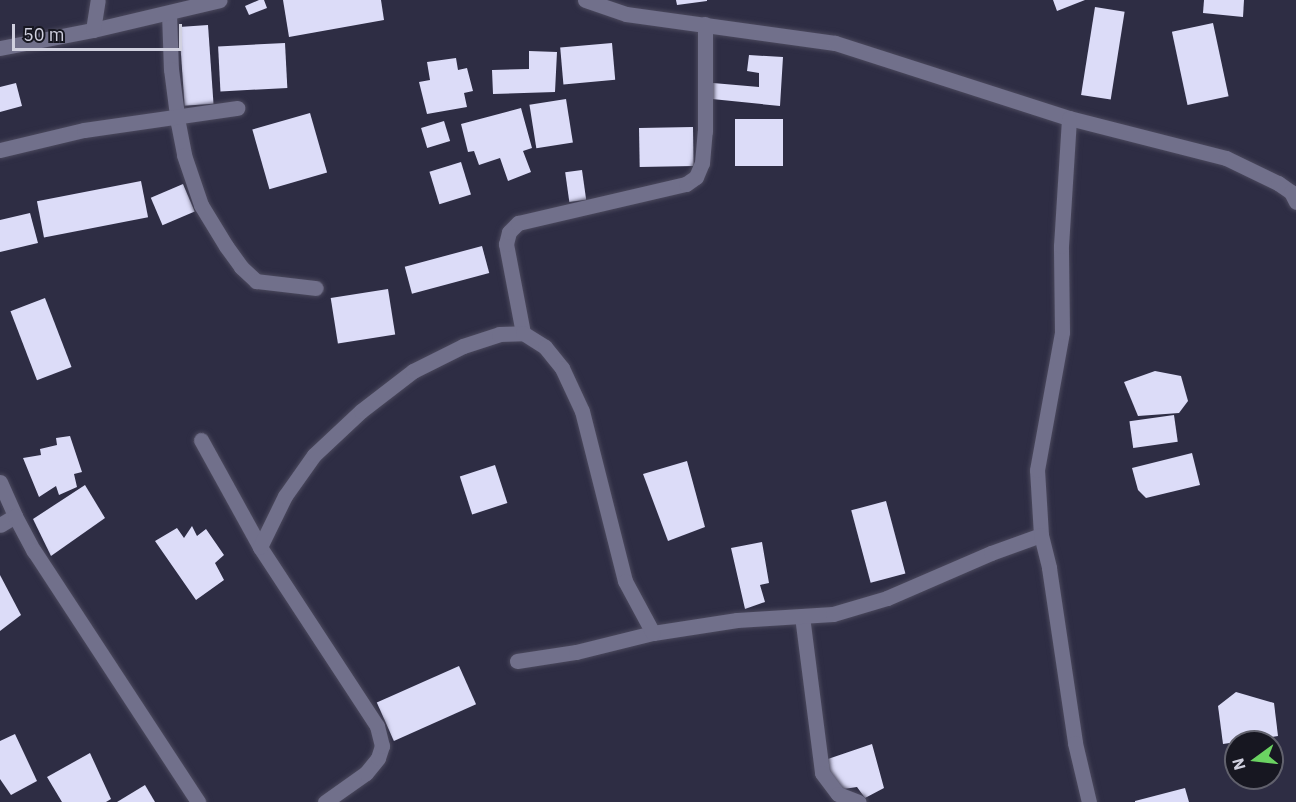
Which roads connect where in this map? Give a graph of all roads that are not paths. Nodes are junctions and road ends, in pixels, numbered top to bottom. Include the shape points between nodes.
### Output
1 (98, 0) edge
2 (220, 0) edge
3 (585, 0) edge
4 (170, 13) junction
5 (705, 24) junction
6 (93, 30) junction
7 (0, 48) edge
8 (237, 108) dead end
9 (178, 117) junction
10 (1069, 118) junction
11 (0, 150) edge
12 (1294, 194) edge
13 (316, 288) dead end
14 (523, 333) junction
15 (201, 440) dead end
16 (0, 482) edge
17 (15, 516) junction
18 (0, 525) edge
19 (1041, 535) junction
20 (260, 547) junction
21 (802, 616) junction
22 (653, 633) junction
23 (517, 662) dead end
24 (198, 802) edge
25 (325, 802) edge
26 (859, 802) edge
27 (1089, 802) edge

1 - 6 street
2 - 4 street
3 - 5 street via 626,14
4 - 6 street
4 - 9 street via 171,69
5 - 10 street via 835,43
5 - 14 street via 705,131 702,163 696,177 686,184 518,223 509,232 507,244
6 - 7 street
8 - 9 street
9 - 11 street via 84,130
9 - 13 street via 184,155 201,205 241,267 256,281
10 - 12 street via 1226,158
10 - 19 street via 1061,246 1062,332 1037,470
14 - 20 street via 500,334 463,346 413,371 361,411 314,455 285,496
14 - 22 street via 545,347 562,368 582,411 625,581
15 - 20 street
16 - 17 street
17 - 18 street
17 - 24 street
19 - 21 street via 887,598 833,614
19 - 27 street via 1075,743
20 - 25 street via 377,726 382,746 378,758 366,773
21 - 22 street via 737,620
21 - 26 street via 822,773 838,794
22 - 23 street

